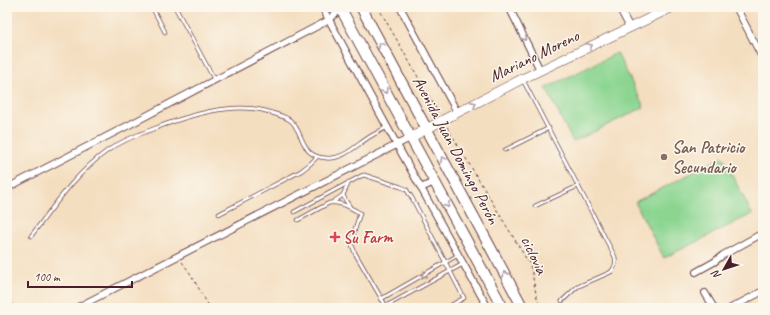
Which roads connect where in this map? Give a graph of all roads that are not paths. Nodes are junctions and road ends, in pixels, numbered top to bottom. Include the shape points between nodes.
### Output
1 (152, 7) edge
2 (176, 7) edge
3 (322, 7) edge
4 (340, 7) edge
5 (361, 7) edge
6 (400, 7) edge
7 (509, 7) edge
8 (620, 7) edge
9 (673, 7) edge
10 (736, 7) edge
11 (329, 20) junction
12 (630, 28) junction
13 (165, 32) dead end
14 (763, 58) edge
15 (540, 70) junction
16 (522, 79) junction
17 (215, 80) junction
18 (457, 112) junction
19 (387, 127) junction
20 (549, 128) junction
21 (427, 129) junction
22 (410, 138) junction
23 (396, 145) junction
24 (506, 150) dead end
25 (316, 157) junction
26 (350, 181) junction
27 (434, 182) junction
28 (578, 186) junction
29 (7, 188) edge
30 (421, 188) junction
31 (343, 195) junction
32 (333, 202) junction
33 (535, 206) dead end
34 (351, 208) junction
35 (294, 212) dead end
36 (219, 214) dead end
37 (298, 220) dead end
38 (763, 233) edge
39 (31, 236) dead end
40 (458, 255) junction
41 (445, 263) junction
42 (463, 264) junction
43 (450, 272) junction
44 (696, 272) dead end
45 (763, 291) edge
46 (705, 293) dead end
47 (382, 299) junction
48 (562, 301) dead end
49 (7, 302) edge
50 (387, 307) edge
51 (10, 308) edge
52 (76, 308) edge
53 (446, 308) edge
54 (488, 308) edge
55 (503, 308) edge
56 (523, 308) edge
57 (714, 308) edge
58 (731, 308) edge

1 - 13 lane
2 - 17 lane
3 - 11 street
4 - 11 street, Avenida Juan Domingo Perón
4 -> 22 main road, Avenida Juan Domingo Perón
21 -> 5 main road, Avenida Juan Domingo Perón
6 - 18 street
7 -> 15 street
8 - 12 street
9 - 12 street, Mariano Moreno
10 - 14 street
11 - 17 street
11 - 19 street
15 -> 12 street, Mariano Moreno
15 - 16 street, Mariano Moreno
18 -> 16 street, Mariano Moreno
16 - 20 lane
17 - 29 street
18 - 21 street, Mariano Moreno
19 - 23 street
19 - 25 lane via 347,153 328,159
20 - 24 lane
20 - 28 lane
21 - 22 street, Mariano Moreno
56 -> 21 main road, Avenida Juan Domingo Perón
22 - 23 street
22 - 27 main road, Avenida Juan Domingo Perón
23 - 30 street
23 - 52 street
25 - 36 lane via 300,171
25 - 39 lane via 305,147 291,120 254,108 240,107 205,112 170,122 127,139 108,150 64,192
26 - 31 lane
26 - 35 lane
26 - 41 lane via 364,176 406,189
27 - 30 street
27 -> 55 main road, Avenida Juan Domingo Perón
28 - 33 lane
28 - 48 lane via 613,252 616,263 611,272 576,287
30 - 40 street
31 - 32 lane
31 - 34 lane
32 - 34 lane
32 - 37 lane
34 - 47 lane via 360,213 352,239 355,254
38 - 44 street
40 - 41 lane
40 - 42 street
41 - 43 lane
41 -> 47 lane
42 - 43 lane
42 - 54 street
43 - 50 lane
43 - 53 lane via 464,298
45 - 58 street
46 - 57 street
47 - 50 lane
49 - 51 street

